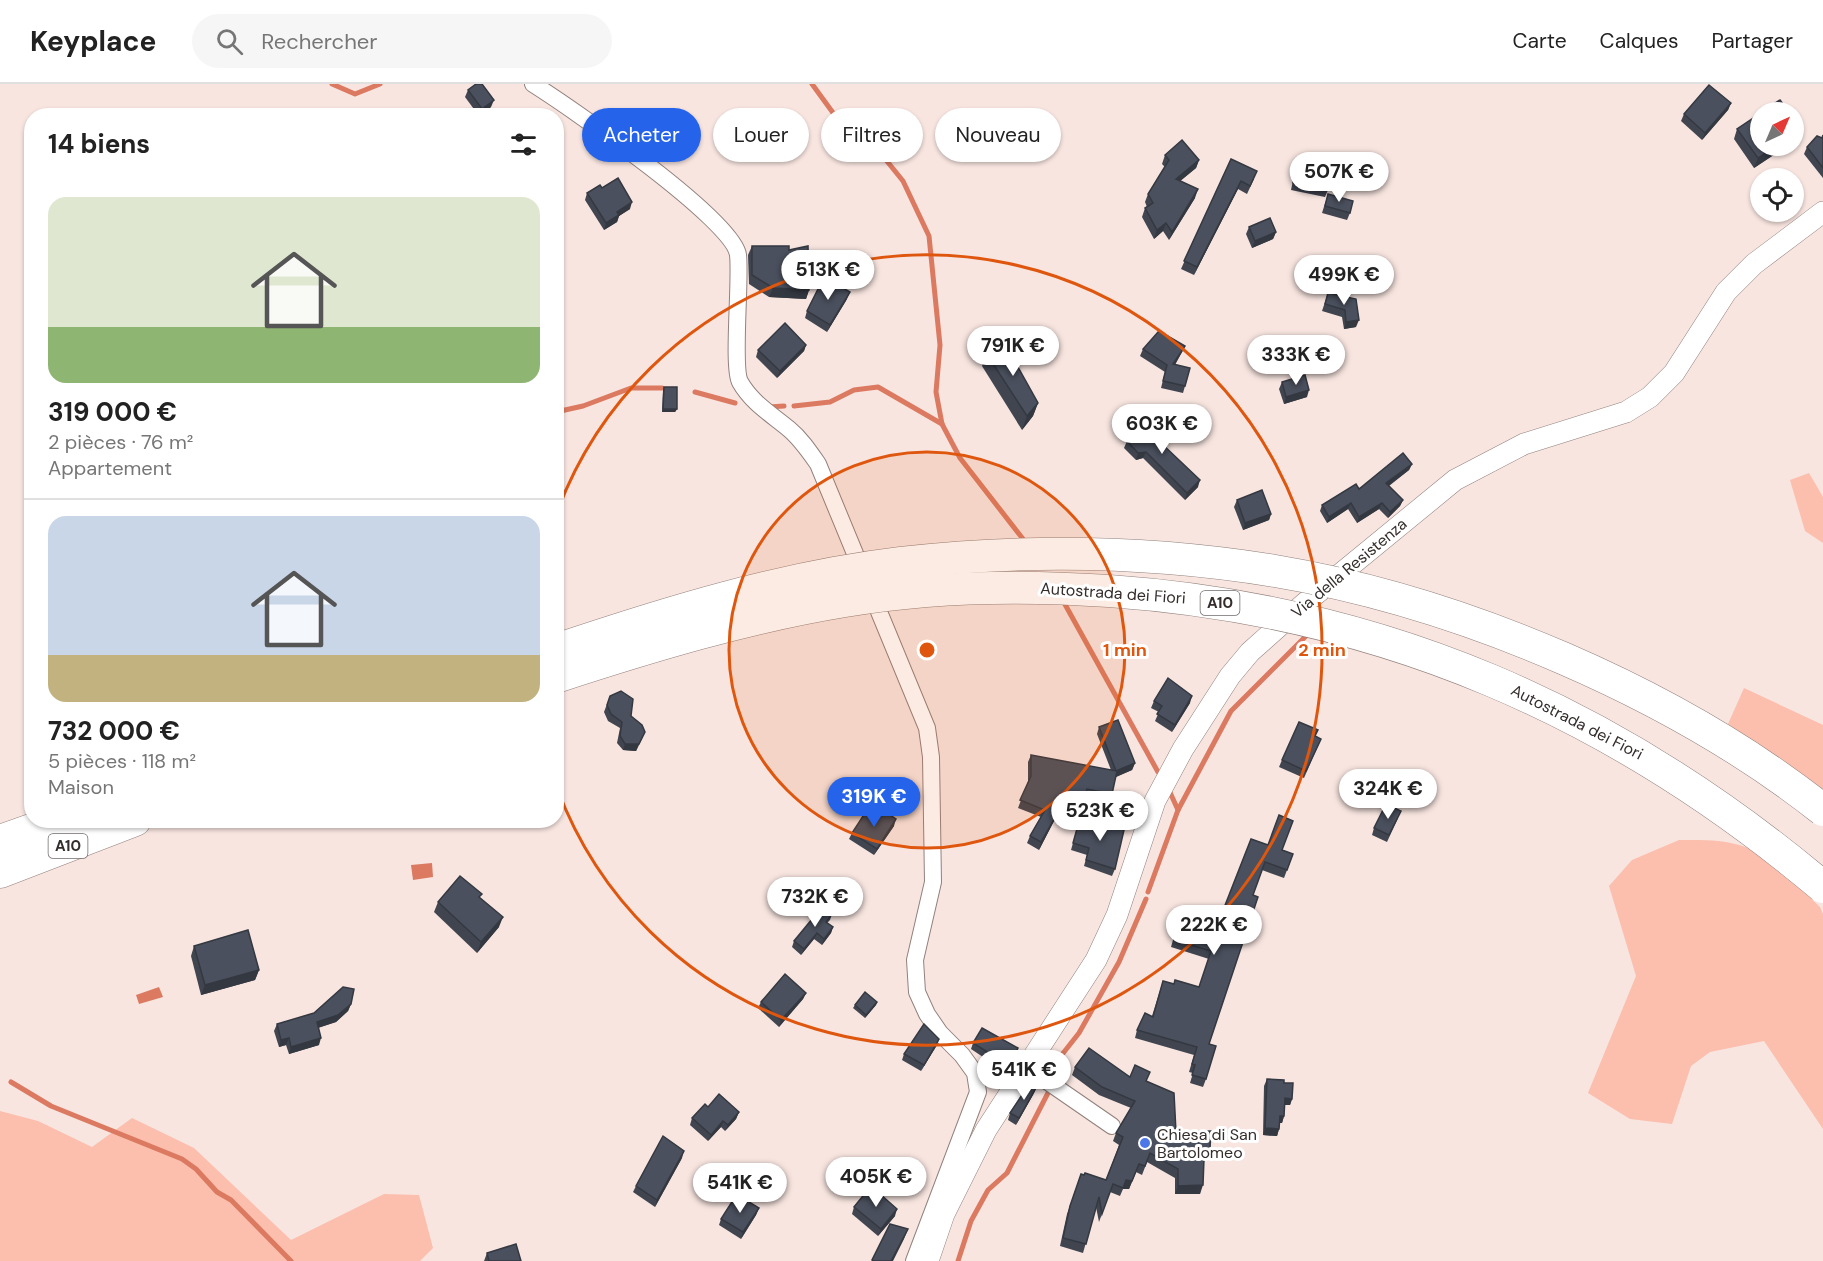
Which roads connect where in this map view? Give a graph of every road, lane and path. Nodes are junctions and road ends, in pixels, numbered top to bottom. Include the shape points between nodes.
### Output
1 (533, 84) edge
2 (1823, 212) edge
3 (564, 647) edge
4 (564, 674) edge
5 (1823, 810) edge
6 (37, 828) edge
7 (115, 828) edge
8 (0, 841) edge
9 (0, 873) edge
10 (1823, 887) edge
11 (1033, 1072) junction
12 (1112, 1126) dead end
13 (914, 1261) edge
14 (928, 1261) edge

1 - 13 street via 632,154 730,237 738,251 740,284 738,379 751,399 802,441 818,464 927,728 933,882 915,960 917,992 940,1033 975,1073 978,1092
2 - 11 street, Via della Resistenza via 1754,264 1726,292 1674,373 1650,398 1626,412 1524,444 1455,480 1250,652 1183,749 1155,801 1117,915
3 - 5 highway, Autostrada dei Fiori / A10, bridge via 715,600 900,563 998,555 1079,554 1276,572 1389,597 1537,648 1679,715
4 - 10 highway, Autostrada dei Fiori / A10, bridge via 654,645 767,616 847,600 924,592 1012,586 1081,589 1244,606 1389,641 1484,676 1572,717 1699,791
6 - 8 highway, A10
7 - 9 highway, A10
11 - 12 street
11 - 14 street, Via della Resistenza via 986,1130 944,1214

